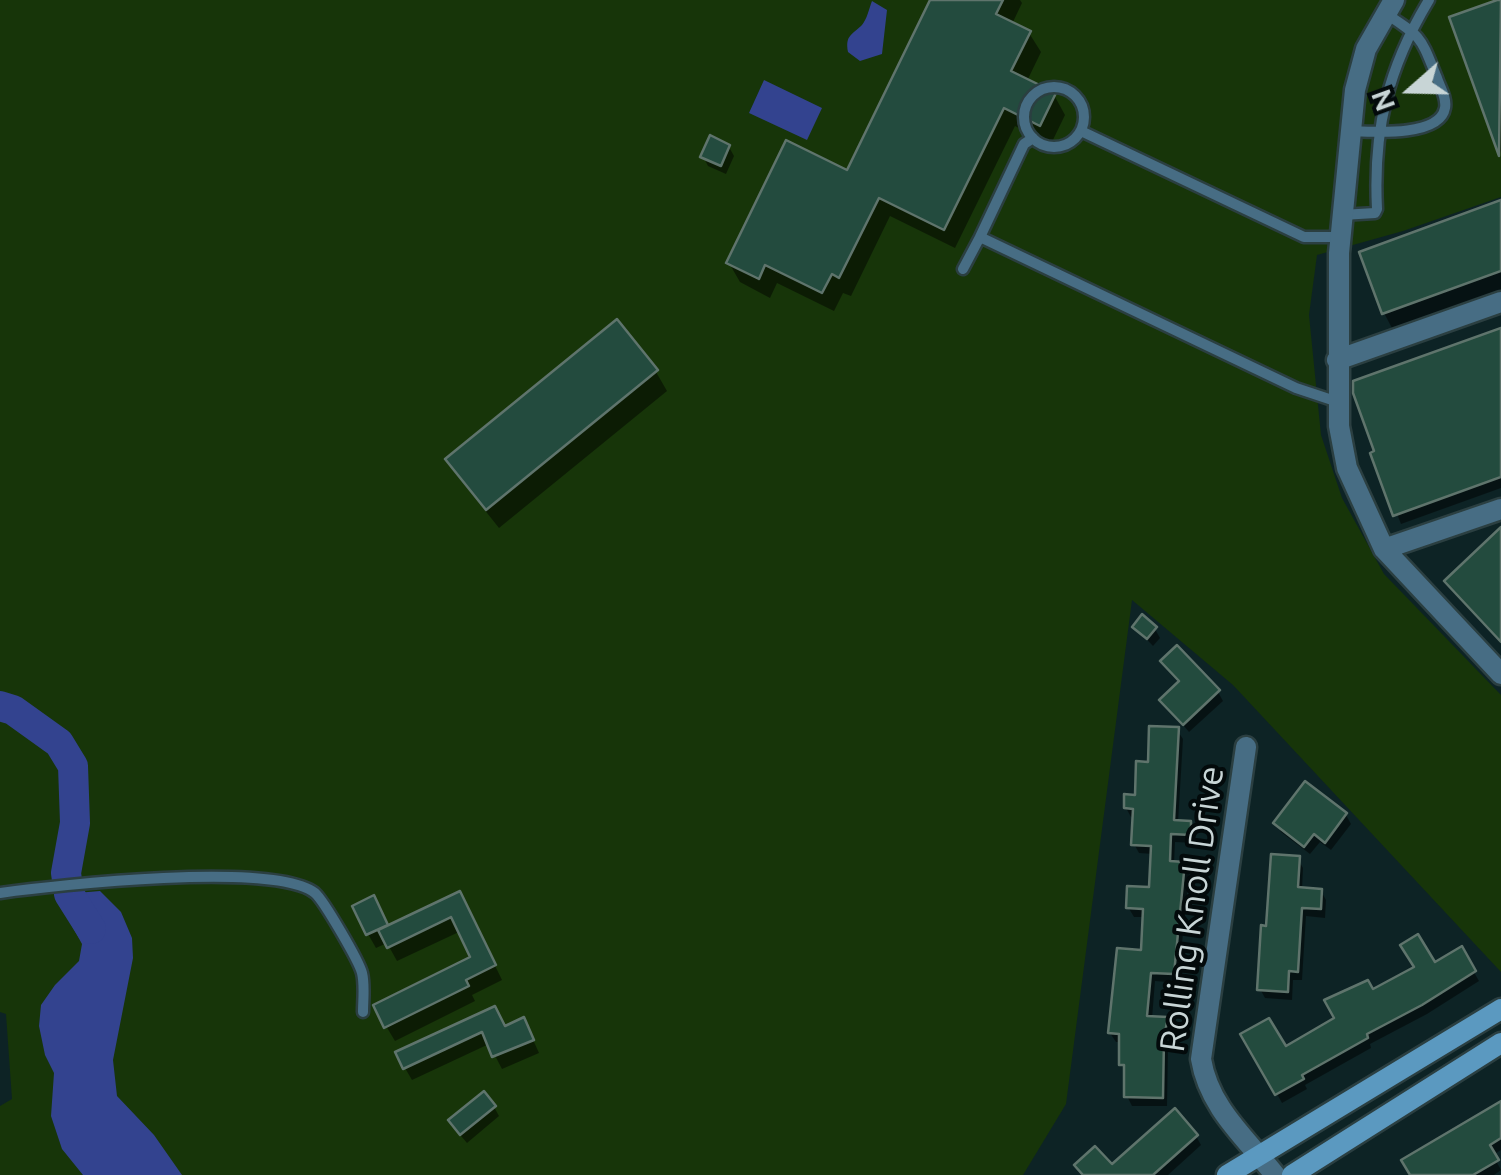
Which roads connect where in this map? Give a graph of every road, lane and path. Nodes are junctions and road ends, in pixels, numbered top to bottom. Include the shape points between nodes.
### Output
1 (1429, 0) edge
2 (1389, 7) edge
3 (1411, 30) junction
4 (1350, 131) junction
5 (1081, 132) junction
6 (1380, 132) junction
7 (1033, 138) junction
8 (1341, 226) junction
9 (980, 237) junction
10 (962, 269) dead end
11 (1501, 302) edge
12 (1338, 360) junction
13 (1338, 402) junction
14 (1501, 510) edge
15 (1384, 549) junction
16 (1501, 674) edge
17 (1246, 748) dead end
18 (0, 893) edge
19 (1501, 1009) edge
20 (364, 1012) dead end
21 (1501, 1043) edge
22 (1258, 1153) junction
23 (1227, 1175) edge
24 (1276, 1175) edge
25 (1292, 1175) edge

1 - 3 lane
2 - 3 lane
2 - 4 street via 1366,48
3 - 6 lane via 1385,98
3 - 6 lane via 1420,36 1445,112 1406,132
4 - 6 lane
4 - 8 street
5 - 7 lane via 1059,147
5 - 7 lane via 1081,101 1054,86 1028,101 1024,122
5 - 8 lane via 1304,236
6 - 8 lane via 1375,214
7 - 9 lane via 1024,144
8 - 12 street
9 - 10 lane
9 - 13 lane
11 - 12 street
12 - 13 street
13 - 15 street via 1347,468
14 - 15 street
15 - 16 street
17 - 22 street, Rolling Knoll Drive via 1201,1059 1219,1109
18 - 20 lane via 220,876 287,882 315,894 362,974
19 - 22 main road
21 - 25 main road
22 - 23 main road
22 - 24 street, Rolling Knoll Drive

